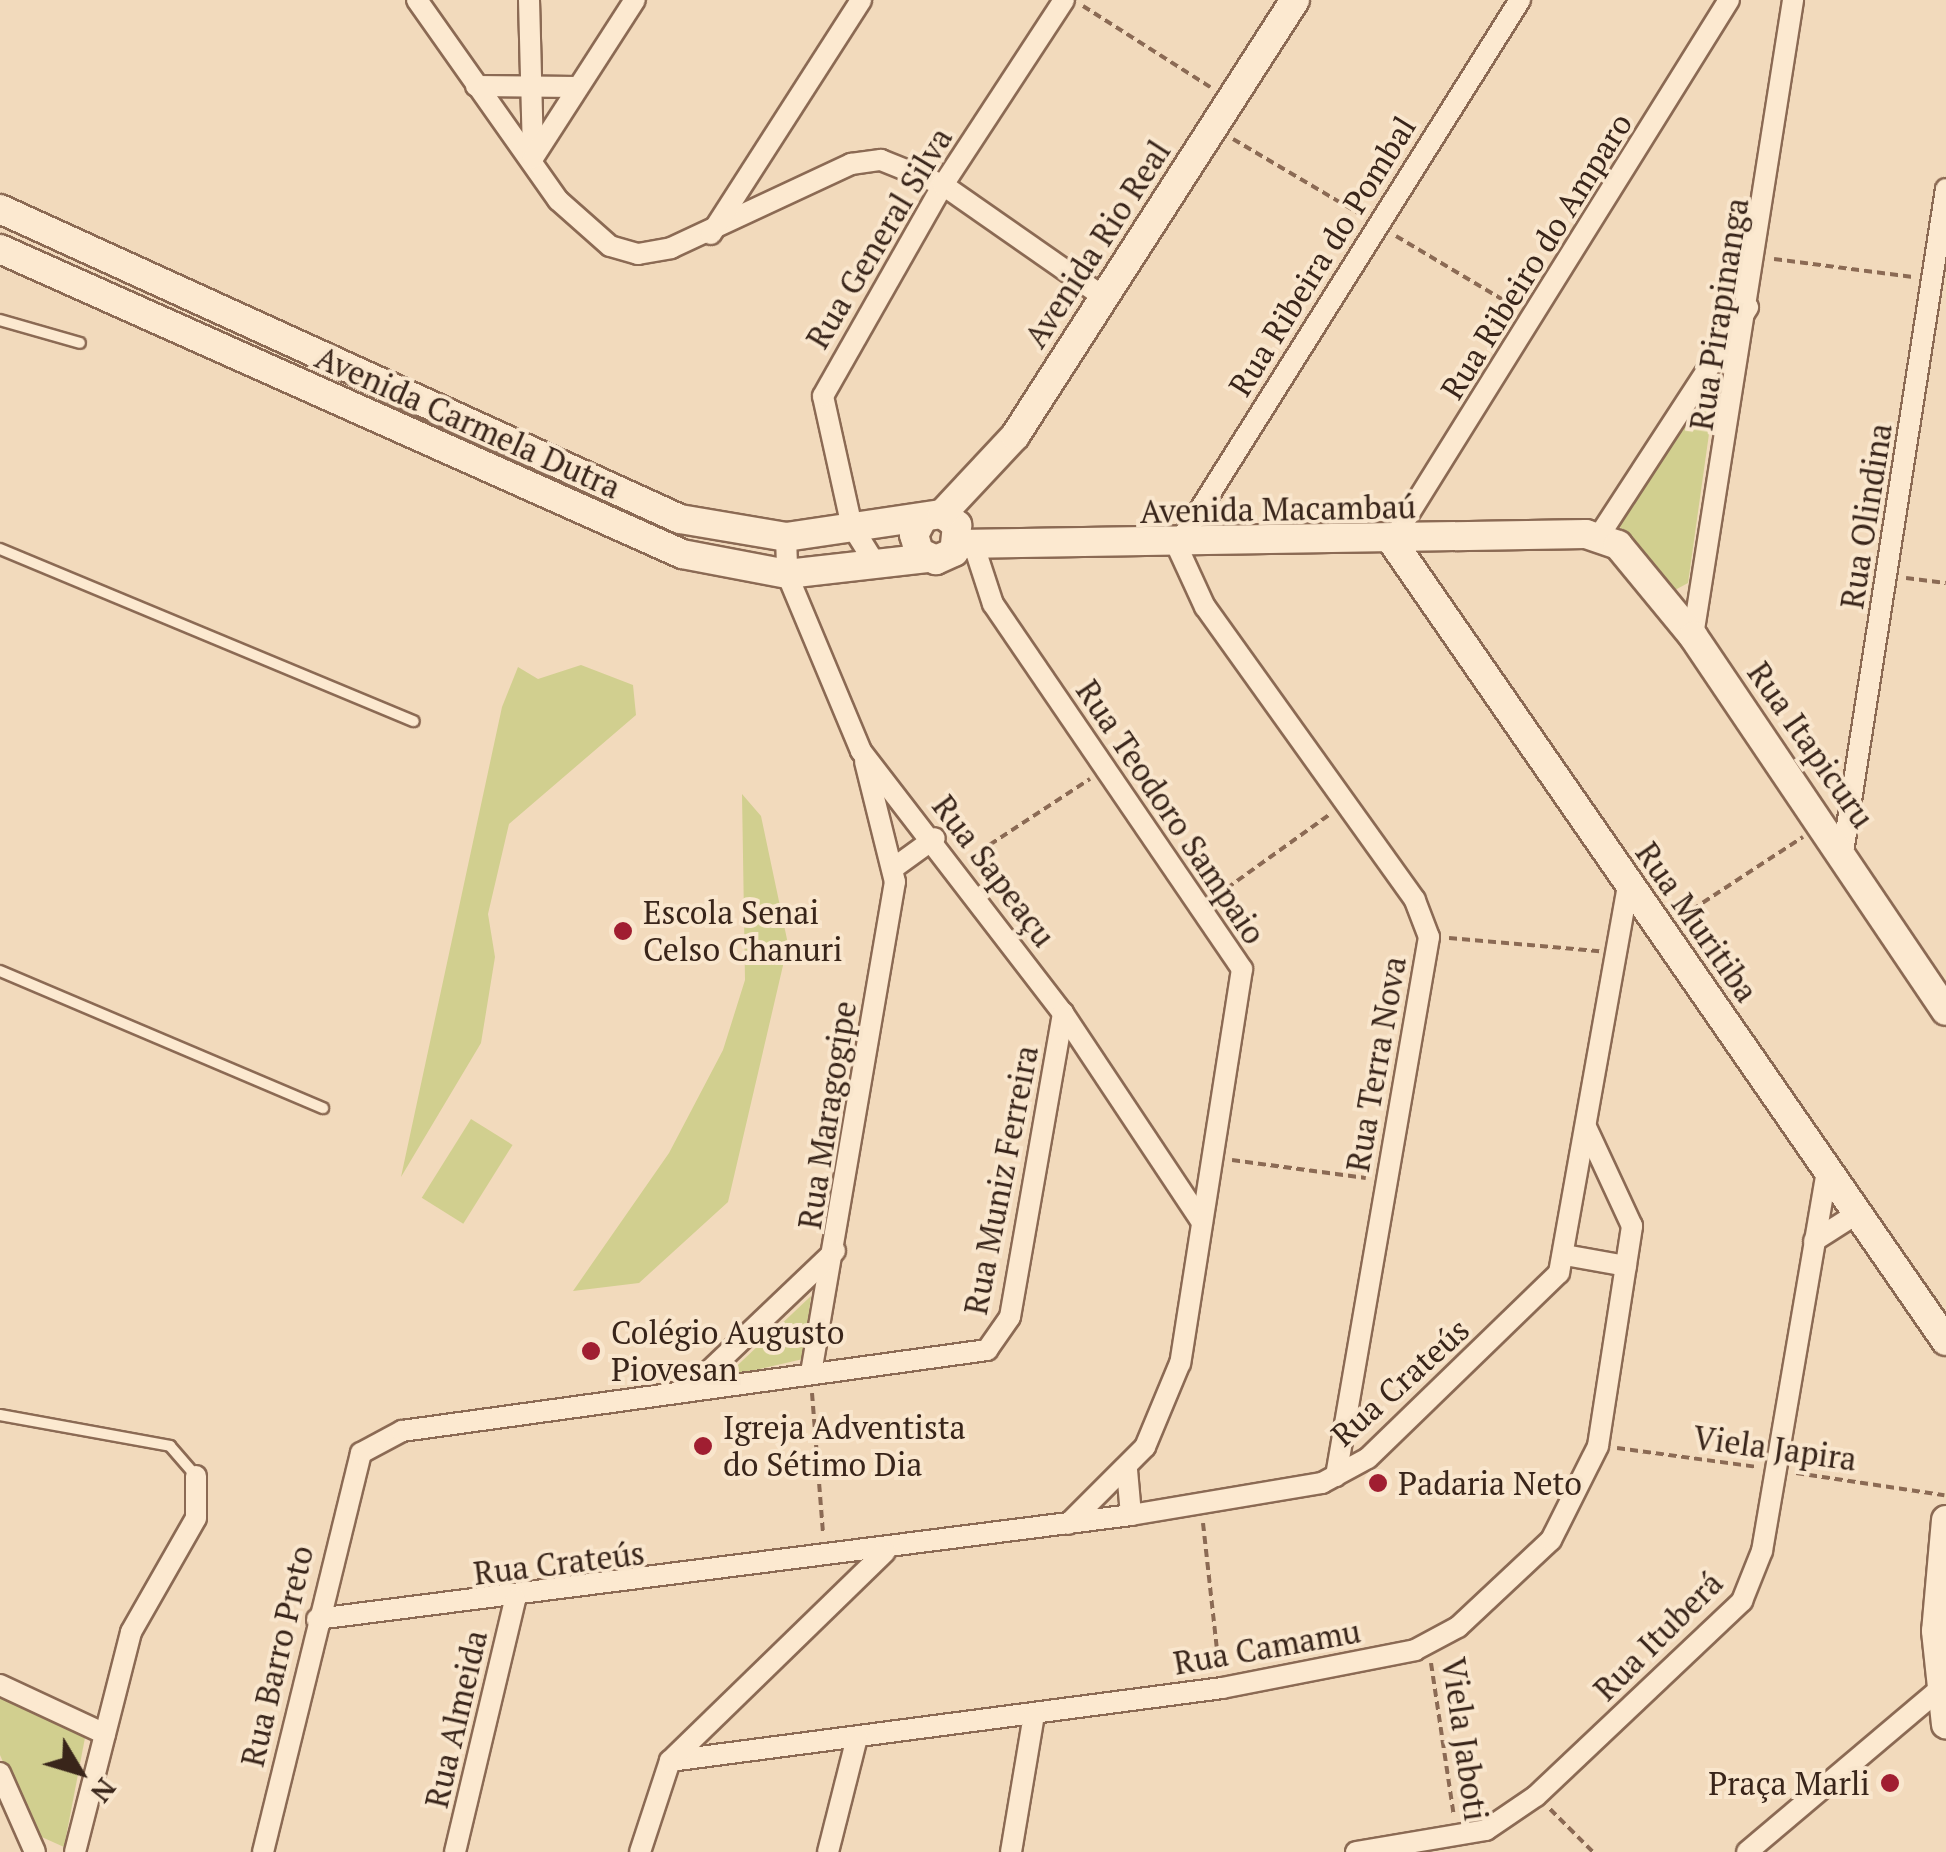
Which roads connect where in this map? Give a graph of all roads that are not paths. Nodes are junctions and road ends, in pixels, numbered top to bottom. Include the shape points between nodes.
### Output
1 (417, 0) edge
2 (529, 0) edge
3 (634, 0) edge
4 (862, 0) edge
5 (1064, 0) edge
6 (1294, 0) edge
7 (1520, 0) edge
8 (1728, 0) edge
9 (1793, 0) edge
10 (532, 80) junction
11 (476, 86) junction
12 (576, 87) junction
13 (532, 158) junction
14 (943, 186) junction
15 (1946, 188) edge
16 (0, 209) edge
17 (710, 236) junction
18 (0, 249) edge
19 (1105, 298) junction
20 (1751, 302) junction
21 (0, 320) edge
22 (80, 343) dead end
23 (932, 516) junction
24 (852, 527) junction
25 (1599, 536) junction
26 (786, 537) junction
27 (1392, 542) junction
28 (1177, 546) junction
29 (967, 547) junction
30 (0, 550) edge
31 (927, 558) junction
32 (873, 560) junction
33 (788, 574) junction
34 (1693, 636) junction
35 (414, 721) dead end
36 (861, 751) junction
37 (934, 838) junction
38 (1843, 852) junction
39 (895, 867) junction
40 (1628, 885) junction
41 (0, 971) edge
42 (1946, 1011) edge
43 (1063, 1013) junction
44 (323, 1108) dead end
45 (1586, 1126) junction
46 (1827, 1169) junction
47 (1858, 1214) junction
48 (1202, 1222) junction
49 (1814, 1241) junction
50 (835, 1251) junction
51 (1565, 1255) junction
52 (1626, 1266) junction
53 (1942, 1329) edge
54 (811, 1373) junction
55 (687, 1392) junction
56 (0, 1415) edge
57 (1350, 1426) junction
58 (1368, 1458) junction
59 (1127, 1470) junction
60 (352, 1473) joint
61 (196, 1476) joint
62 (1336, 1476) junction
63 (1131, 1515) junction
64 (1946, 1520) edge
65 (1068, 1524) junction
66 (885, 1552) junction
67 (816, 1560) junction
68 (844, 1590) junction
69 (514, 1600) junction
70 (317, 1619) junction
71 (1943, 1684) edge
72 (0, 1685) edge
73 (1034, 1714) junction
74 (1946, 1724) edge
75 (105, 1734) junction
76 (857, 1737) junction
77 (670, 1760) junction
78 (0, 1773) edge
79 (35, 1852) edge
80 (75, 1852) edge
81 (263, 1852) edge
82 (455, 1852) edge
83 (640, 1852) edge
84 (828, 1852) edge
85 (1011, 1852) edge
86 (1356, 1852) edge
87 (1747, 1852) edge

1 - 11 street
2 - 10 street
3 - 12 street
4 - 17 street
5 - 14 street, Rua General Silva
6 - 19 street, Avenida Rio Real
7 - 28 street, Rua Ribeira do Pombal
8 - 27 street, Rua Ribeiro do Amparo
9 - 20 street, Rua Pirapinanga
10 - 11 street
10 - 12 street
10 - 13 street
11 - 13 street
12 - 13 street
13 - 17 street via 558,200 610,246 638,254
14 - 17 street via 881,160 850,164
14 - 19 street
14 - 24 street, Rua General Silva via 824,396
15 - 38 street, Rua Olindina
16 - 26 street, Avenida Carmela Dutra via 680,519
18 - 33 street, Avenida Carmela Dutra via 660,545
19 - 23 street, Avenida Rio Real via 1016,436
20 - 25 street
20 - 34 street, Rua Pirapinanga
21 - 22 lane
23 - 24 street, Avenida Carmela Dutra
23 - 29 street via 957,526
23 - 31 street via 914,534
24 - 26 street, Avenida Carmela Dutra
24 - 32 street
25 - 27 street, Avenida Macambaú
25 - 34 street, Rua Itapicuru via 1634,558
26 - 33 street, Rua Sapeaçu
27 - 28 street, Avenida Macambaú
27 - 40 street, Rua Muritiba
28 - 29 street, Avenida Macambaú
28 - 57 street, Rua Terra Nova via 1205,607 1416,900 1429,937
29 - 31 street via 946,558
29 - 48 street, Rua Teodoro Sampaio via 992,604 1242,968
30 - 35 lane
31 - 32 street, Avenida Carmela Dutra
32 - 33 street, Avenida Carmela Dutra
33 - 36 street, Rua Sapeaçu
34 - 38 street, Rua Itapicuru
36 - 37 street, Rua Sapeaçu
36 - 39 street, Rua Maragogipe
37 - 39 street
37 - 43 street, Rua Sapeaçu
38 - 42 street, Rua Itapicuru
39 - 50 street, Rua Maragogipe
40 - 45 street, Rua Crateús
40 - 46 street, Rua Muritiba
41 - 44 lane
43 - 48 street, Rua Sapeaçu
43 - 54 street, Rua Muniz Ferreira via 1001,1339 986,1350
45 - 51 street, Rua Crateús
45 - 52 street, Rua Camamu via 1632,1226
46 - 47 street, Rua Muritiba
46 - 49 street, Rua Ituberá
47 - 49 street
47 - 53 street, Rua Muritiba
48 - 59 street, Rua Teodoro Sampaio via 1180,1363 1165,1410
49 - 86 street, Rua Ituberá via 1762,1551 1742,1601 1536,1796 1458,1842
50 - 54 street, Rua Maragogipe
50 - 55 street
51 - 52 street
51 - 58 street, Rua Crateús via 1548,1288
52 - 73 street, Rua Camamu via 1598,1446 1551,1540 1458,1628 1428,1643 1222,1688
54 - 55 street, Rua Muniz Ferreira
55 - 60 street, Rua Muniz Ferreira via 402,1431 375,1441
56 - 61 lane via 170,1446
57 - 58 street
57 - 62 street, Rua Terra Nova
58 - 62 street, Rua Crateús
59 - 63 street
59 - 65 street, Rua Teodoro Sampaio
60 - 70 street, Rua Barro Preto
61 - 75 street via 196,1518 131,1632
62 - 63 street, Rua Crateús
63 - 65 street, Rua Crateús
64 - 71 street
65 - 66 street, Rua Crateús
66 - 67 street, Rua Crateús
66 - 68 street
67 - 68 street
67 - 69 street, Rua Crateús
68 - 77 street
69 - 70 street, Rua Crateús
69 - 82 street, Rua Almeida
70 - 81 street, Rua Barro Preto
71 - 74 street
71 - 87 street
72 - 75 street
73 - 76 street, Rua Camamu
73 - 85 street
75 - 80 street
76 - 77 street, Rua Camamu
76 - 84 street
77 - 83 street
78 - 79 street

